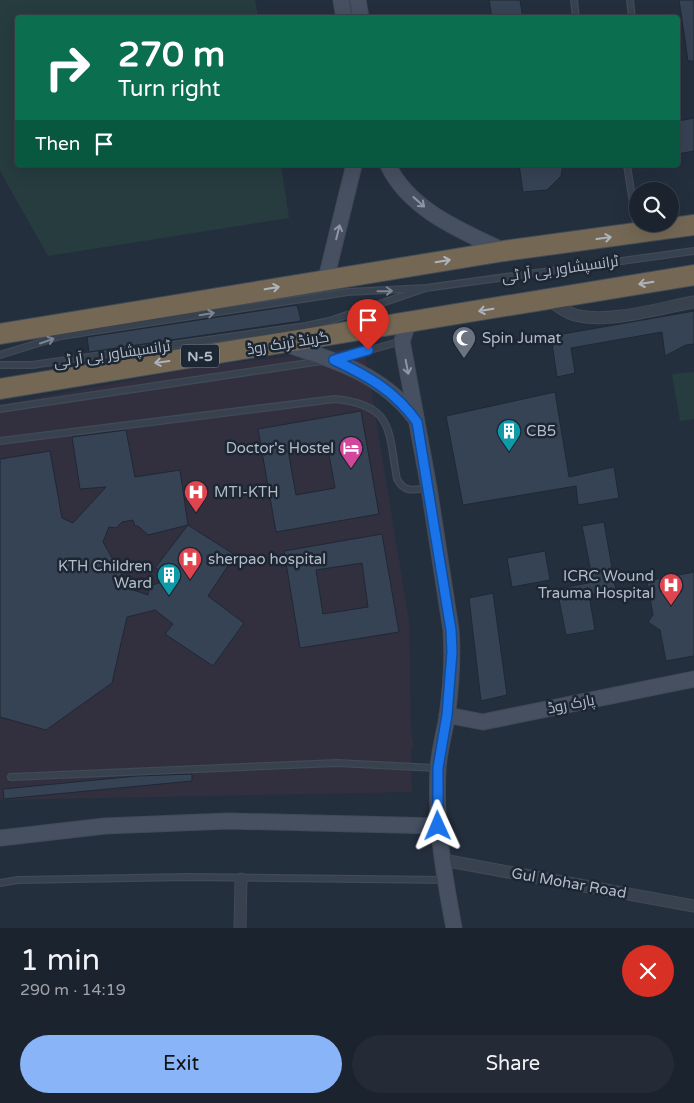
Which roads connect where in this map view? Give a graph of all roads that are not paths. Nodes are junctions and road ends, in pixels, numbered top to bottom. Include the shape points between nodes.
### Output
1 (340, 0) edge
2 (358, 0) edge
3 (574, 0) edge
4 (630, 0) edge
5 (343, 15) edge
6 (360, 15) edge
7 (576, 15) edge
8 (632, 15) edge
9 (354, 167) edge
10 (389, 167) edge
11 (627, 167) edge
12 (694, 225) edge
13 (638, 233) junction
14 (504, 251) junction
15 (694, 251) edge
16 (694, 275) edge
17 (326, 279) junction
18 (426, 288) junction
19 (549, 299) junction
20 (694, 302) edge
21 (412, 322) junction
22 (1, 331) edge
23 (402, 341) junction
24 (285, 344) junction
25 (0, 355) edge
26 (334, 360) junction
27 (0, 365) edge
28 (0, 389) edge
29 (0, 409) edge
30 (417, 422) junction
31 (0, 441) edge
32 (429, 488) junction
33 (694, 679) edge
34 (447, 715) junction
35 (438, 768) junction
36 (11, 777) dead end
37 (438, 826) junction
38 (0, 838) edge
39 (443, 860) junction
40 (241, 879) junction
41 (445, 880) junction
42 (0, 883) edge
43 (694, 906) edge
44 (240, 928) edge
45 (454, 928) edge

1 - 5 street
2 - 6 street
3 - 7 lane
4 - 8 lane
17 -> 9 street
10 -> 14 street via 403,188 429,211
11 - 13 lane
12 - 13 highway
14 -> 13 highway
17 -> 14 highway
15 - 18 lane, ٹرانسپشاور بی آر ٹی
16 -> 19 highway, گرینڈ ٹرنک روڈ / N-5
22 -> 17 highway
25 -> 18 lane, ٹرانسپشاور بی آر ٹی via 61,336 348,292
18 - 27 lane, ٹرانسپشاور بی آر ٹی via 306,326 32,365
19 - 20 street via 576,315 598,318
19 -> 21 highway, گرینڈ ٹرنک روڈ / N-5
21 - 23 street
21 - 24 highway, گرینڈ ٹرنک روڈ / N-5
23 - 26 lane
23 -> 30 street
24 - 26 street
24 -> 28 highway, گرینڈ ٹرنک روڈ / N-5
26 - 29 lane
26 - 30 street via 372,378 396,396
30 - 32 street
31 - 32 lane via 335,399 356,401 378,413 387,423 401,487 407,490
32 - 34 street via 451,630
33 - 34 street, پارک روڈ via 483,722
34 - 35 street
35 - 36 lane via 337,763
35 - 37 street
37 - 38 street via 228,821 105,826
37 - 39 street
39 - 41 street
39 - 43 street, Gul Mohar Road
40 - 41 lane
40 - 42 lane via 48,879
40 - 44 street
41 - 45 street

